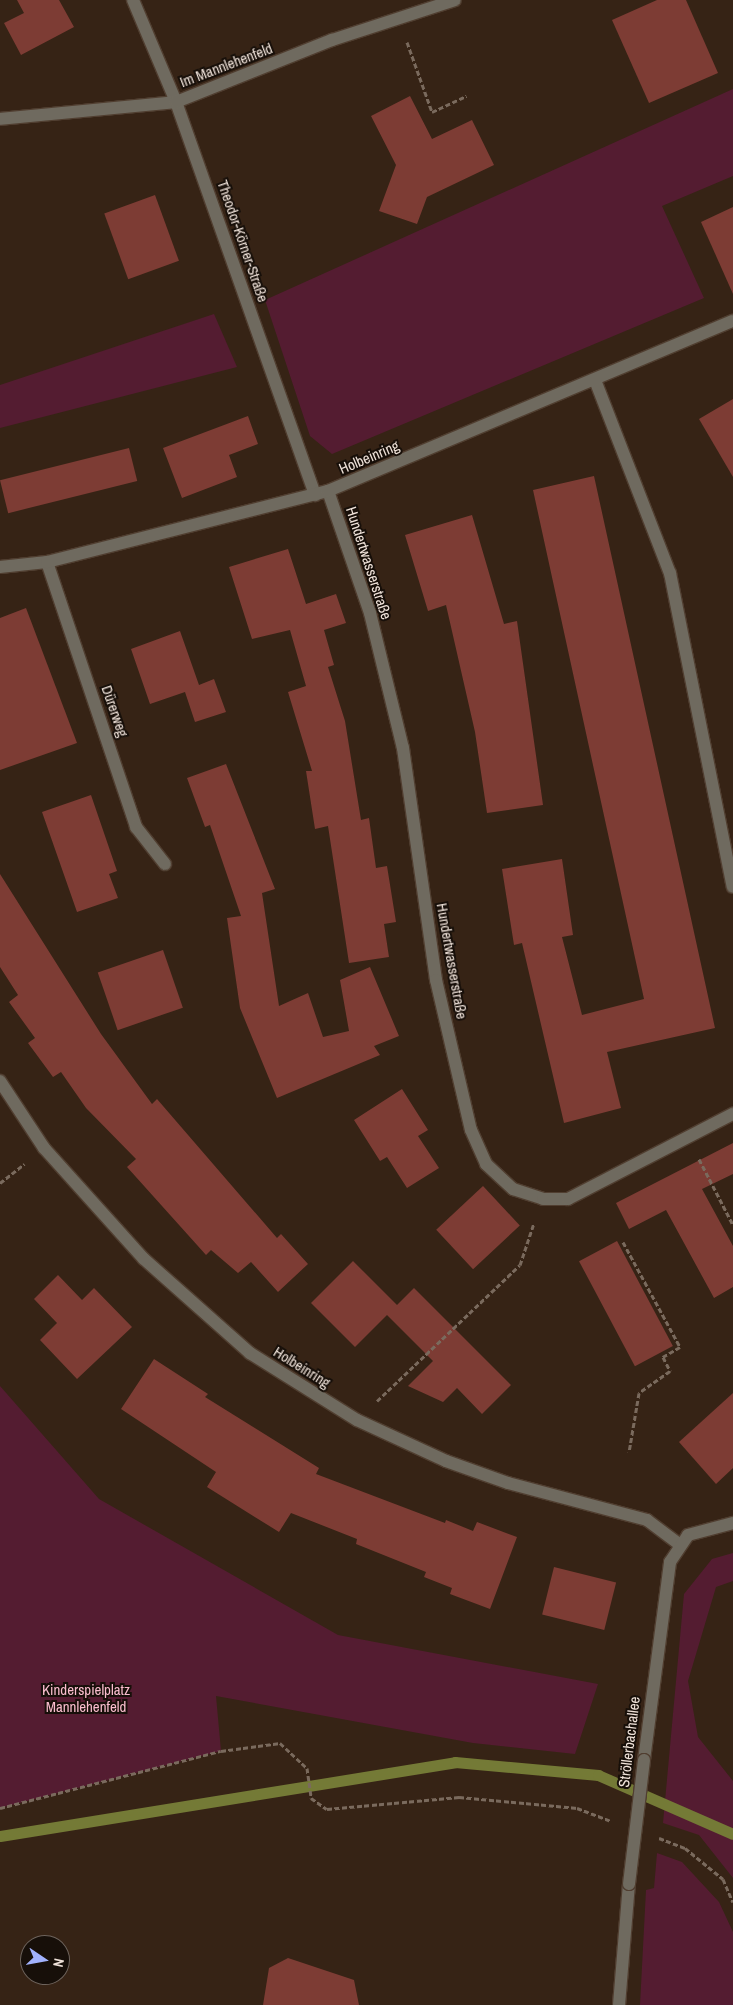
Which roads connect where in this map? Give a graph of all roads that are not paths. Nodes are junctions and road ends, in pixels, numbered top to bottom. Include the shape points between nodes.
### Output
1 (133, 0) edge
2 (455, 0) edge
3 (176, 102) junction
4 (0, 118) edge
5 (733, 321) edge
6 (595, 380) junction
7 (328, 491) junction
8 (315, 495) junction
9 (47, 562) junction
10 (0, 567) edge
11 (165, 864) dead end
12 (733, 887) edge
13 (0, 1081) edge
14 (733, 1114) edge
15 (733, 1523) edge
16 (679, 1544) junction
17 (619, 2005) edge

1 - 3 street, Theodor-Körner-Straße
2 - 3 street, Im Mannlehenfeld via 398,18
3 - 4 street, Im Mannlehenfeld
3 - 8 street, Theodor-Körner-Straße
5 - 6 street, Holbeinring
6 - 7 street, Holbeinring
6 - 12 street via 670,573
7 - 8 street, Holbeinring
7 - 14 street, Hundertwasserstraße via 370,613 403,748 436,980 471,1130 486,1164 512,1189 543,1199 568,1199 593,1190
8 - 9 street, Holbeinring
9 - 10 street, Holbeinring
9 - 11 street, Dürerweg via 136,827
13 - 16 street, Holbeinring via 44,1148 144,1259 250,1353 357,1420 508,1483 647,1520
15 - 16 street via 705,1528
16 - 17 street, Ströllerbachallee, bridge via 665,1588 629,1884

